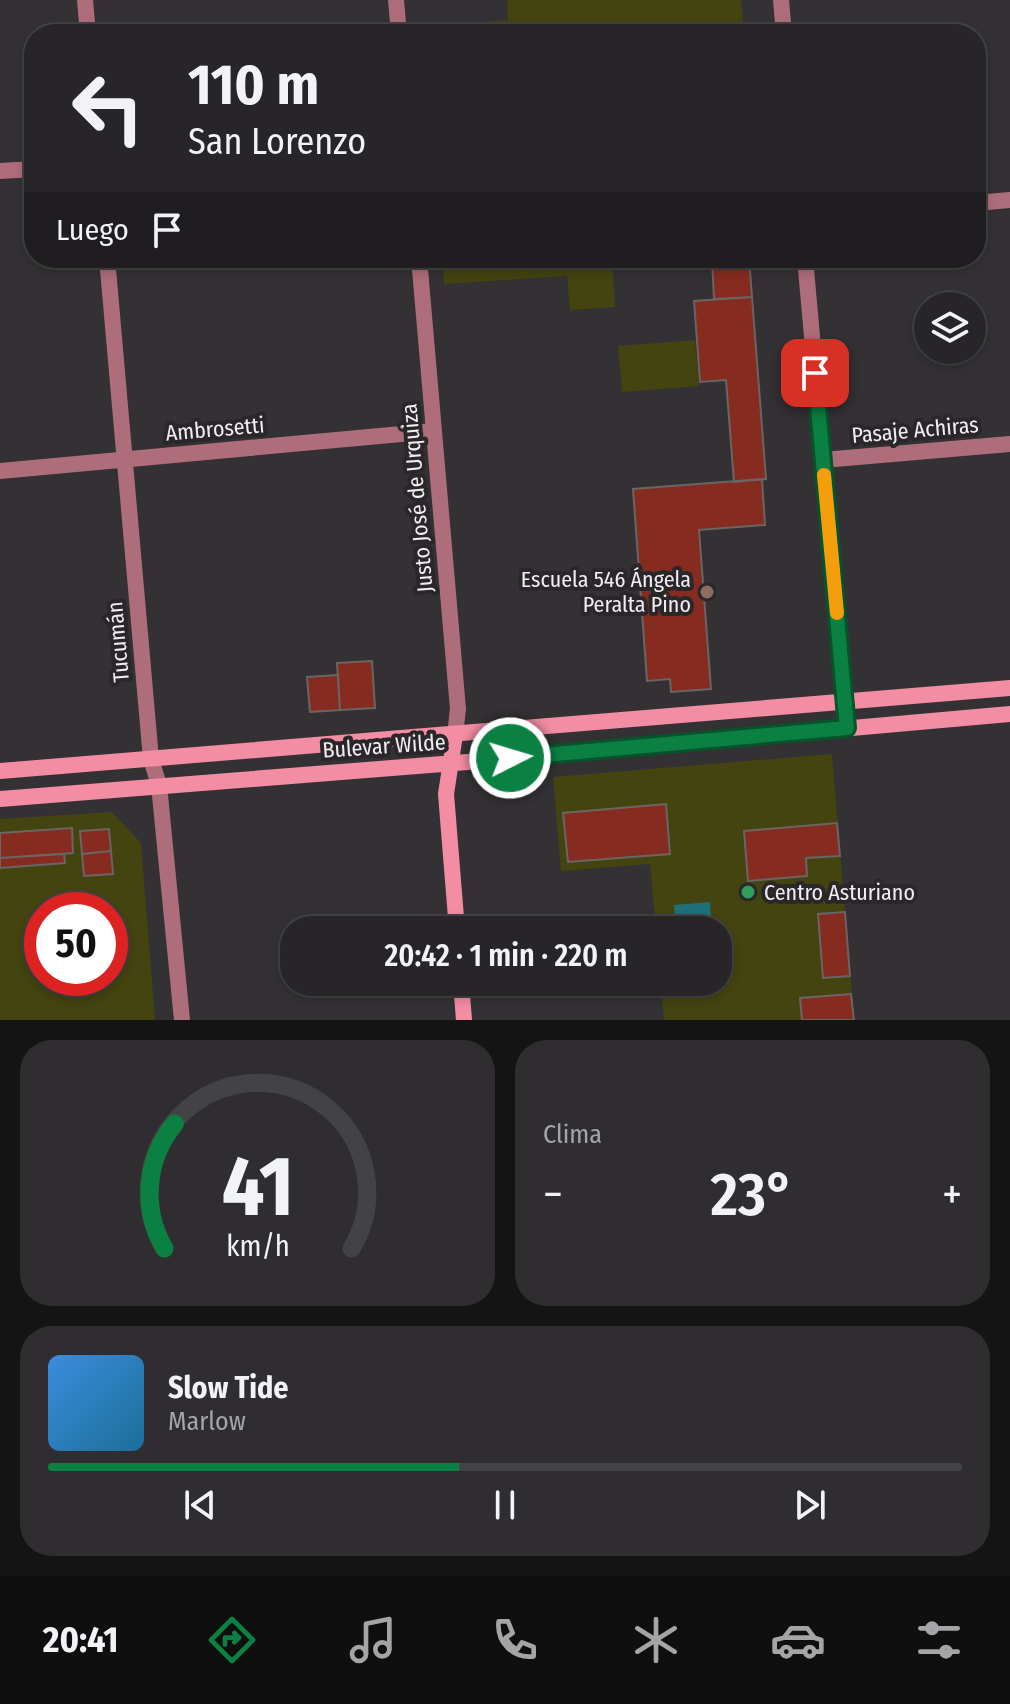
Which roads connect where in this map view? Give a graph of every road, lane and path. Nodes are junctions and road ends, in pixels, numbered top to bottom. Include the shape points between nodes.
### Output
1 (85, 0) edge
2 (396, 0) edge
3 (781, 0) edge
4 (87, 24) edge
5 (398, 24) edge
6 (783, 24) edge
7 (24, 170) edge
8 (0, 171) edge
9 (1010, 200) edge
10 (986, 202) edge
11 (108, 268) edge
12 (420, 268) edge
13 (806, 268) edge
14 (434, 431) junction
15 (1010, 444) edge
16 (124, 459) junction
17 (823, 460) junction
18 (0, 471) edge
19 (1010, 688) edge
20 (844, 702) junction
21 (1010, 714) edge
22 (847, 728) junction
23 (455, 735) junction
24 (151, 759) junction
25 (450, 763) junction
26 (0, 771) edge
27 (159, 785) junction
28 (0, 799) edge
29 (456, 916) edge
30 (462, 996) edge
31 (182, 1020) edge
32 (464, 1020) edge

1 - 4 street
2 - 5 street
3 - 6 street
7 - 8 street
9 - 10 street
11 - 16 street, Tucumán
12 - 14 street, Justo José de Urquiza
13 - 17 street
14 - 16 street, Ambrosetti
14 - 23 street, Justo José de Urquiza via 458,709
15 - 17 street, Pasaje Achiras
16 - 18 street, Ambrosetti
16 - 24 street, Tucumán
17 - 20 street
19 - 20 main road, Bulevar Wilde
20 - 22 street
20 - 23 main road, Bulevar Wilde
21 - 22 main road, Bulevar Wilde
22 - 25 main road, Bulevar Wilde
23 - 24 main road, Bulevar Wilde
23 - 25 main road
24 - 26 main road, Bulevar Wilde
24 - 27 street, Tucumán
25 - 27 main road, Bulevar Wilde
25 - 29 main road via 446,794
27 - 28 main road, Bulevar Wilde
27 - 31 street, Tucumán
30 - 32 main road

